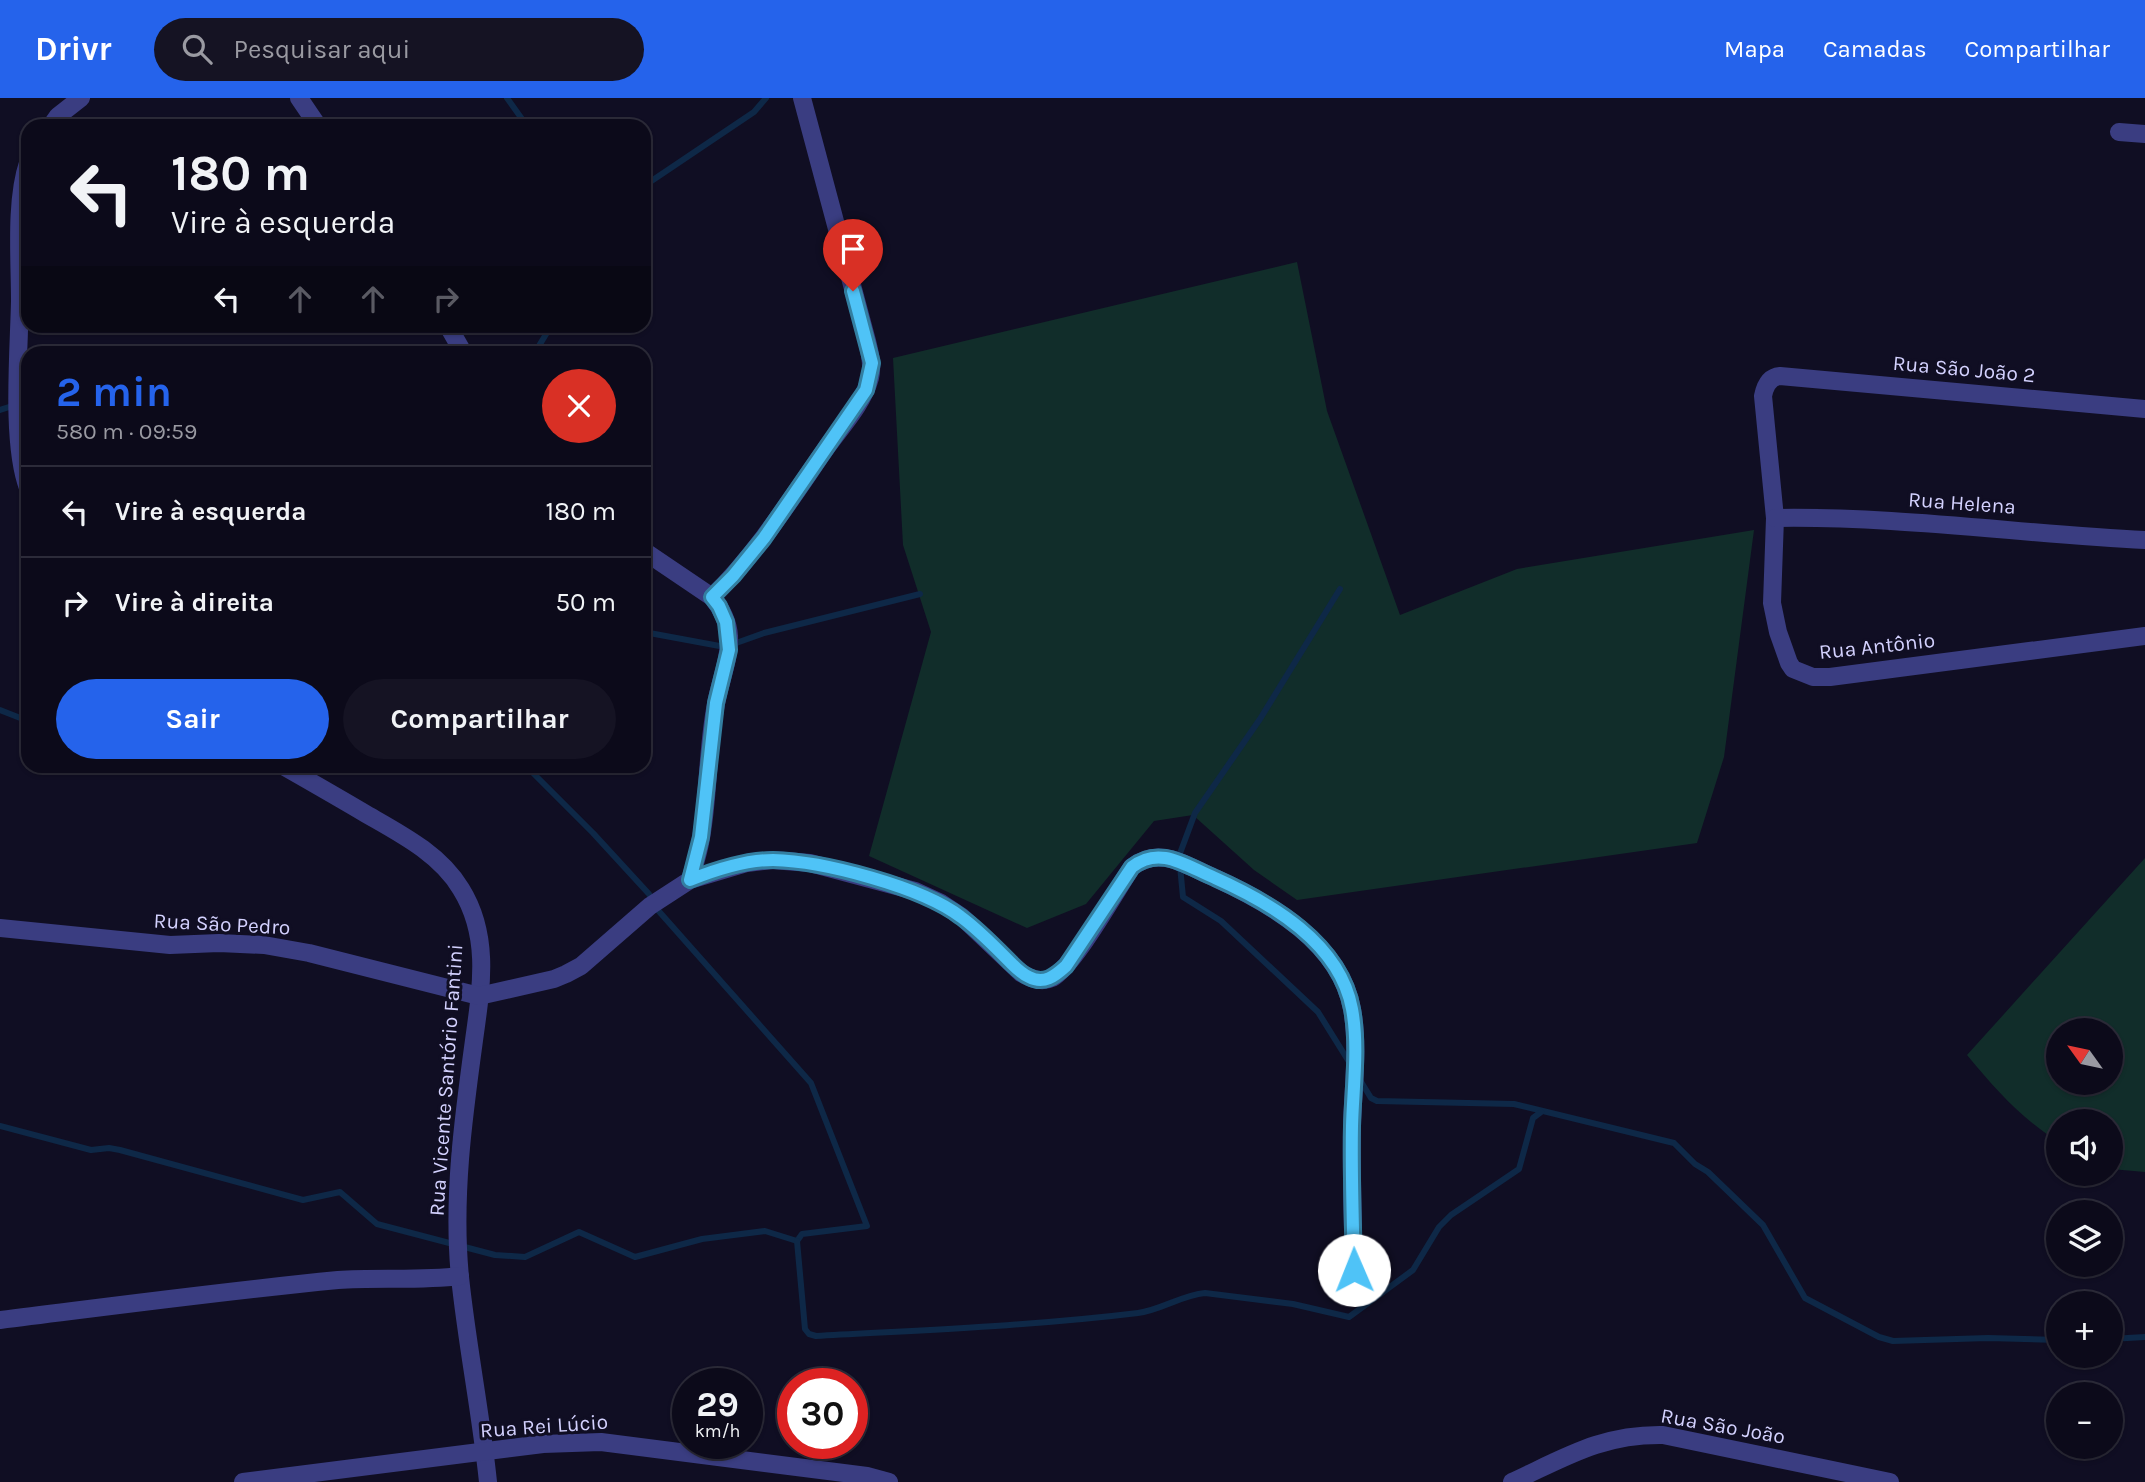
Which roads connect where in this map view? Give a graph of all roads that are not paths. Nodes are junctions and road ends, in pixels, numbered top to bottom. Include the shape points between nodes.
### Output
1 (81, 98) edge
2 (299, 98) edge
3 (802, 98) edge
4 (56, 119) edge
5 (313, 119) edge
6 (2119, 132) dead end
7 (2145, 134) edge
8 (21, 218) edge
9 (1780, 376) joint
10 (2145, 409) edge
11 (21, 453) edge
12 (1775, 518) junction
13 (2145, 540) edge
14 (651, 556) edge
15 (712, 597) junction
16 (2145, 636) edge
17 (296, 773) edge
18 (690, 880) junction
19 (0, 928) edge
20 (479, 996) junction
21 (1354, 1270) dead end
22 (460, 1276) junction
23 (0, 1320) edge
24 (485, 1452) junction
25 (243, 1482) edge
26 (488, 1482) edge
27 (889, 1482) edge
28 (1513, 1482) edge
29 (1890, 1482) edge

1 - 4 street
2 - 5 street
3 - 15 street via 867,341 870,377 857,406 764,538
6 - 7 street
8 - 11 street
9 - 10 street, Rua São João 2
9 - 12 street, Rua Antônio via 1767,383 1763,396
12 - 13 street, Rua Helena via 1823,517
12 - 16 street, Rua Antônio via 1772,603 1788,663 1803,674 1830,677
14 - 15 street
15 - 18 street via 726,622 729,650 716,703 701,837
17 - 20 street, Rua Vicente Santório Fantini via 419,846 460,886 479,927
18 - 20 street via 650,906 581,966 554,979
18 - 21 street via 772,860 810,863 915,891 962,918 1021,973 1039,980 1055,977 1066,966 1141,860 1168,858 1254,896 1300,928 1322,950 1349,995 1355,1035
19 - 20 street, Rua São Pedro via 170,945 264,945
20 - 22 street, Rua Vicente Santório Fantini via 461,1143
22 - 23 street via 287,1285
22 - 24 street, Rua Vicente Santório Fantini
24 - 25 street, Rua Rei Lúcio
24 - 26 street, Rua Vicente Santório Fantini
24 - 27 street, Rua Rei Lúcio via 601,1441
28 - 29 street, Rua São João via 1598,1443 1663,1435

